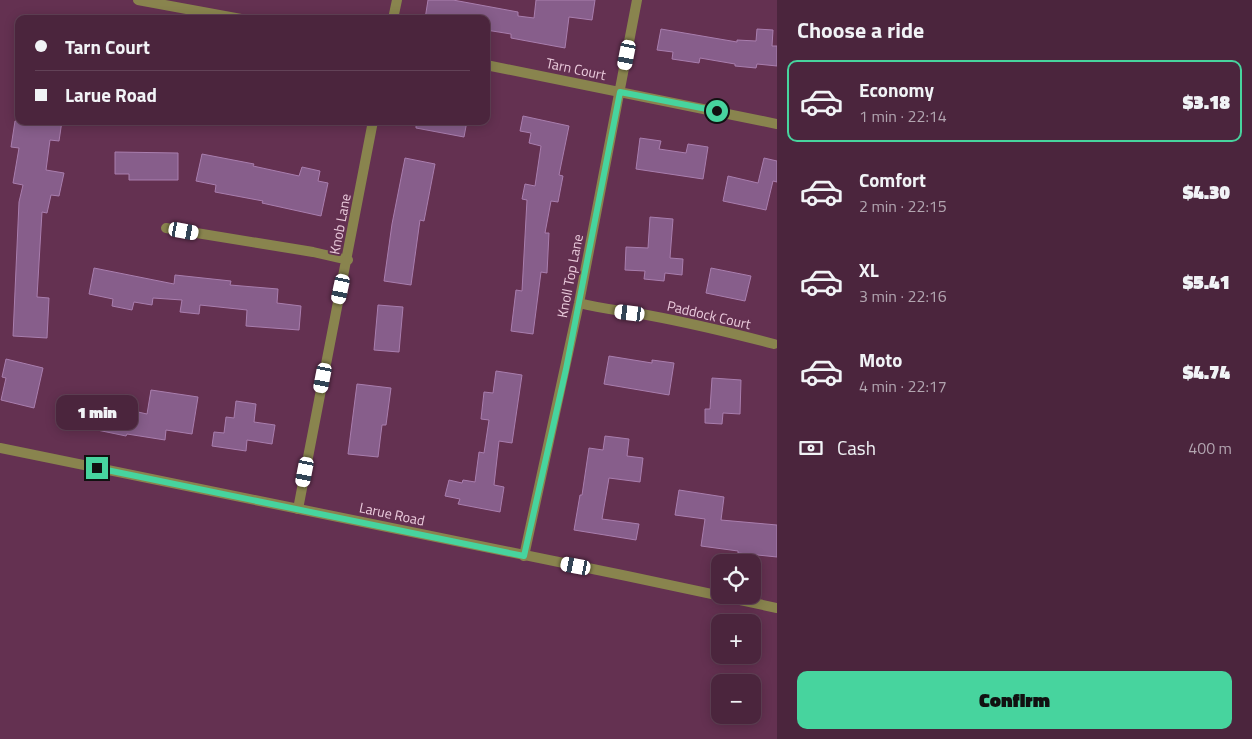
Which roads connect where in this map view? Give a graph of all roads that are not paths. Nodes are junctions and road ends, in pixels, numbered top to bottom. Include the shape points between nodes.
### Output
1 (138, 0) edge
2 (397, 0) edge
3 (637, 0) edge
4 (221, 15) edge
5 (394, 15) edge
6 (490, 65) edge
7 (620, 92) junction
8 (777, 124) edge
9 (372, 125) edge
10 (166, 228) dead end
11 (348, 260) junction
12 (579, 303) junction
13 (774, 344) dead end
14 (0, 448) edge
15 (298, 509) junction
16 (524, 556) junction
17 (777, 608) edge

1 - 4 street
2 - 5 street
3 - 7 street, Knoll Top Lane
6 - 7 street, Tarn Court
7 - 8 street, Tarn Court
7 - 12 street, Knoll Top Lane
9 - 11 street, Knob Lane
10 - 11 street
11 - 15 street, Knob Lane
12 - 13 street, Paddock Court via 714,328
12 - 16 street, Knoll Top Lane
14 - 15 street, Larue Road
15 - 16 street, Larue Road
16 - 17 street, Larue Road

